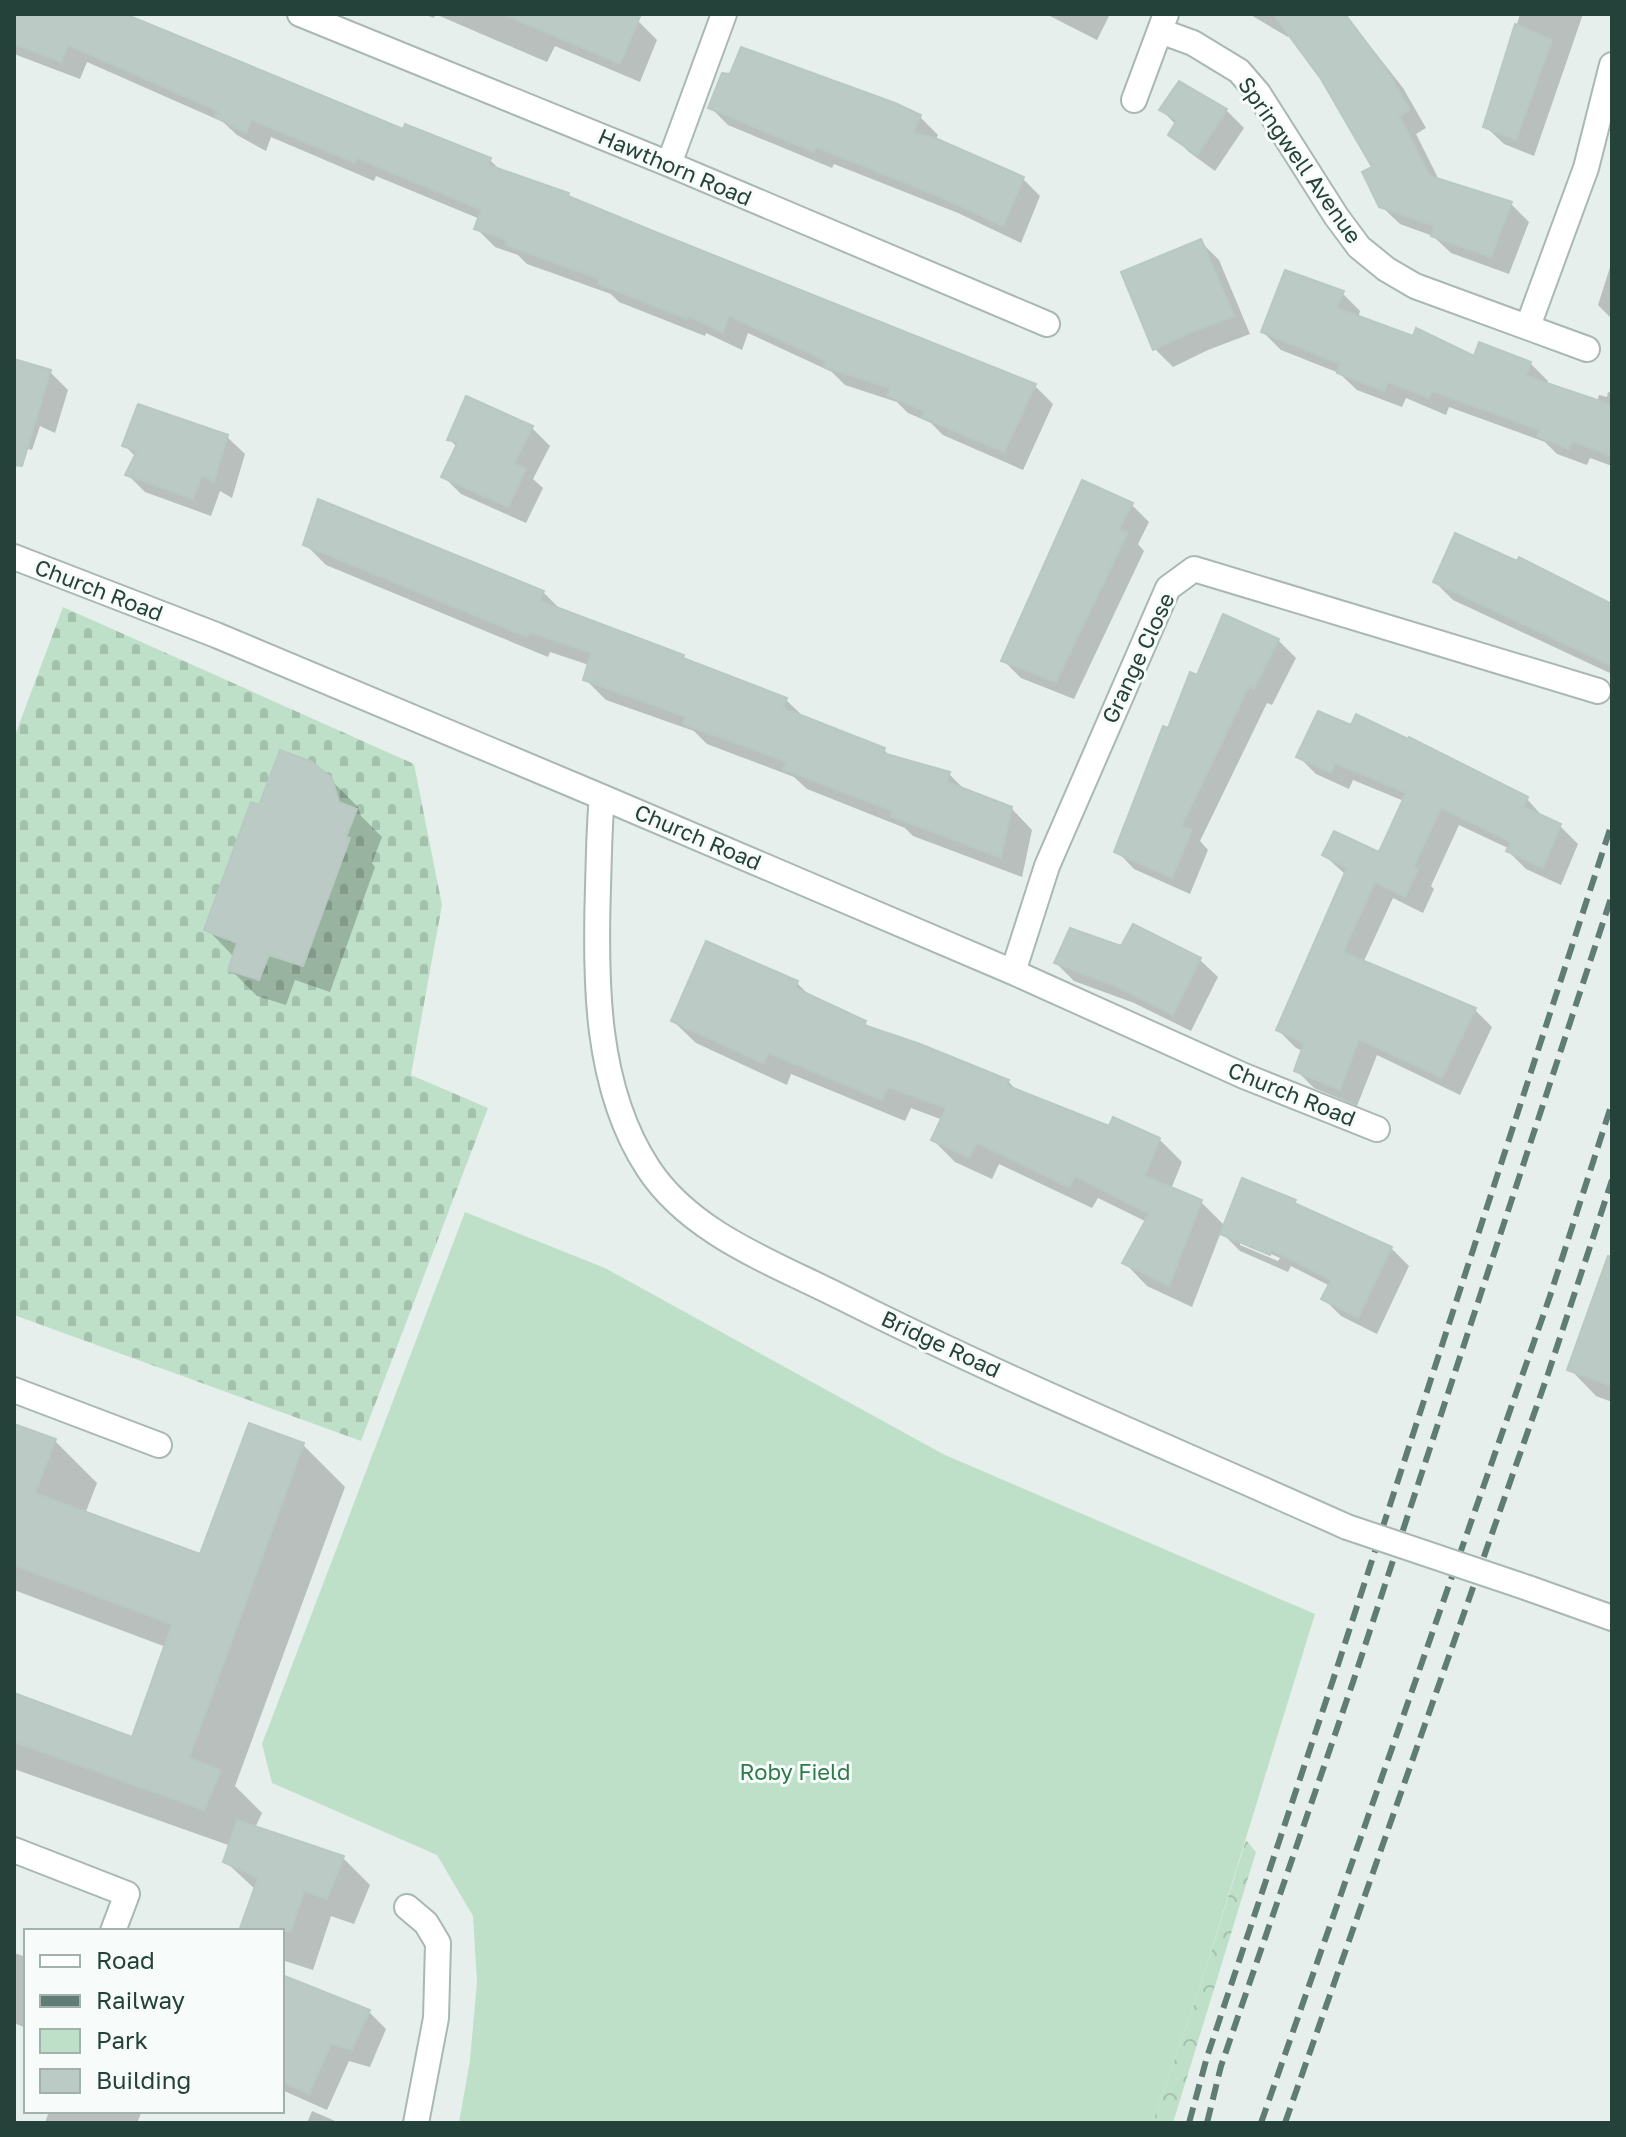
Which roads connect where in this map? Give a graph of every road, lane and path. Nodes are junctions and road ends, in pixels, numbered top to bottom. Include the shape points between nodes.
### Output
1 (300, 14) edge
2 (724, 14) edge
3 (1163, 23) edge
4 (1612, 65) edge
5 (1134, 100) dead end
6 (669, 164) junction
7 (1047, 324) dead end
8 (1528, 326) junction
9 (1587, 349) dead end
10 (14, 557) edge
11 (1598, 691) dead end
12 (602, 797) junction
13 (1013, 972) junction
14 (1377, 1129) dead end
15 (14, 1390) edge
16 (159, 1445) dead end
17 (1612, 1618) edge
18 (14, 1850) edge
19 (407, 1907) dead end
20 (114, 1929) edge
21 (416, 2123) edge

1 - 6 street, Hawthorn Road
2 - 6 street
3 - 5 street, Springwell Avenue
3 - 8 street, Springwell Avenue via 1239,71 1359,247 1415,286
4 - 8 street via 1586,168
6 - 7 street, Hawthorn Road
8 - 9 street, Springwell Avenue
10 - 12 street, Church Road via 216,635
11 - 13 street, Grange Close via 1194,569 1168,588 1047,866
12 - 13 street, Church Road
12 - 17 street, Bridge Road, bridge via 596,936 606,1058 620,1108 647,1167 698,1221 915,1334 1347,1527
13 - 14 street, Church Road via 1244,1076
15 - 16 street
18 - 20 street via 127,1894
19 - 21 street via 438,1943 436,2018

